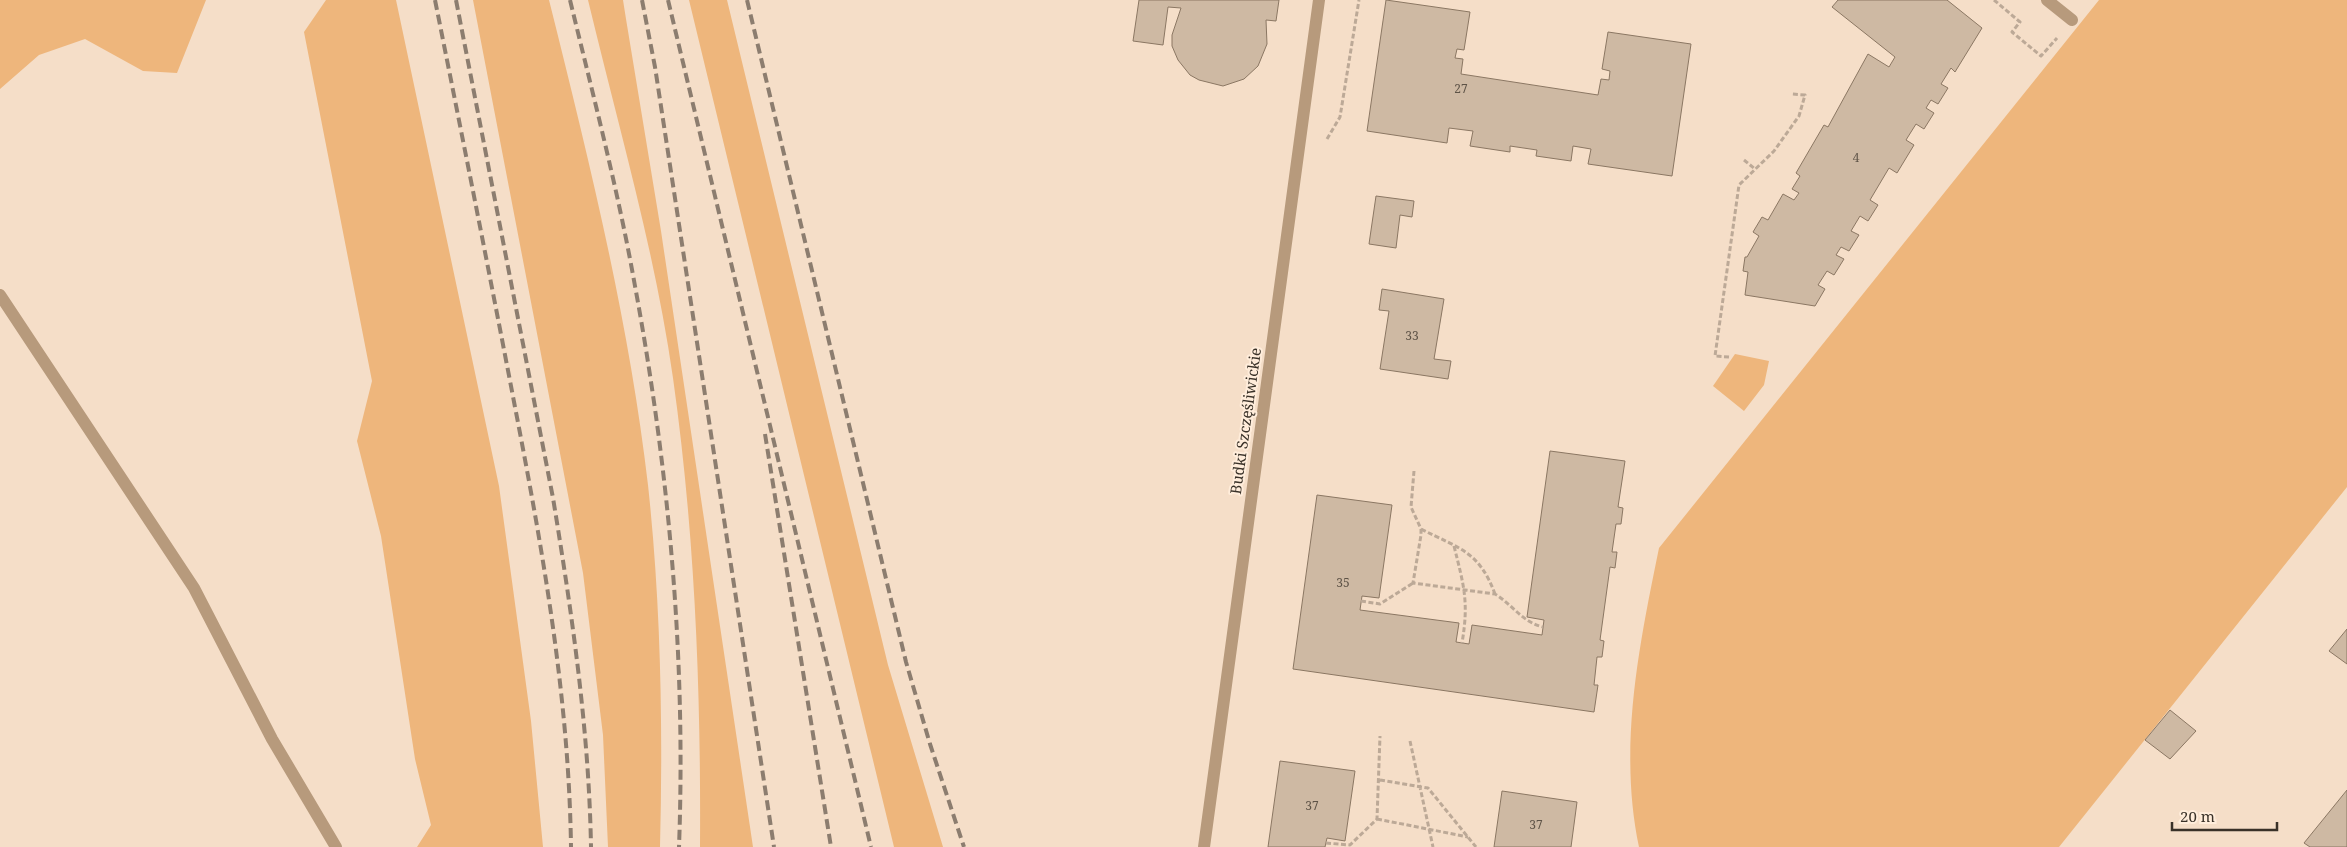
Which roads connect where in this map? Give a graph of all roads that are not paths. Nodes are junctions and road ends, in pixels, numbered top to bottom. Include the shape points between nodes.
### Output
1 (1319, 0) edge
2 (2047, 0) edge
3 (2072, 20) dead end
4 (0, 295) edge
5 (336, 847) edge
6 (1204, 847) edge

1 - 6 street, Budki Szczęśliwickie
2 - 3 street
4 - 5 street via 194,588 272,739

